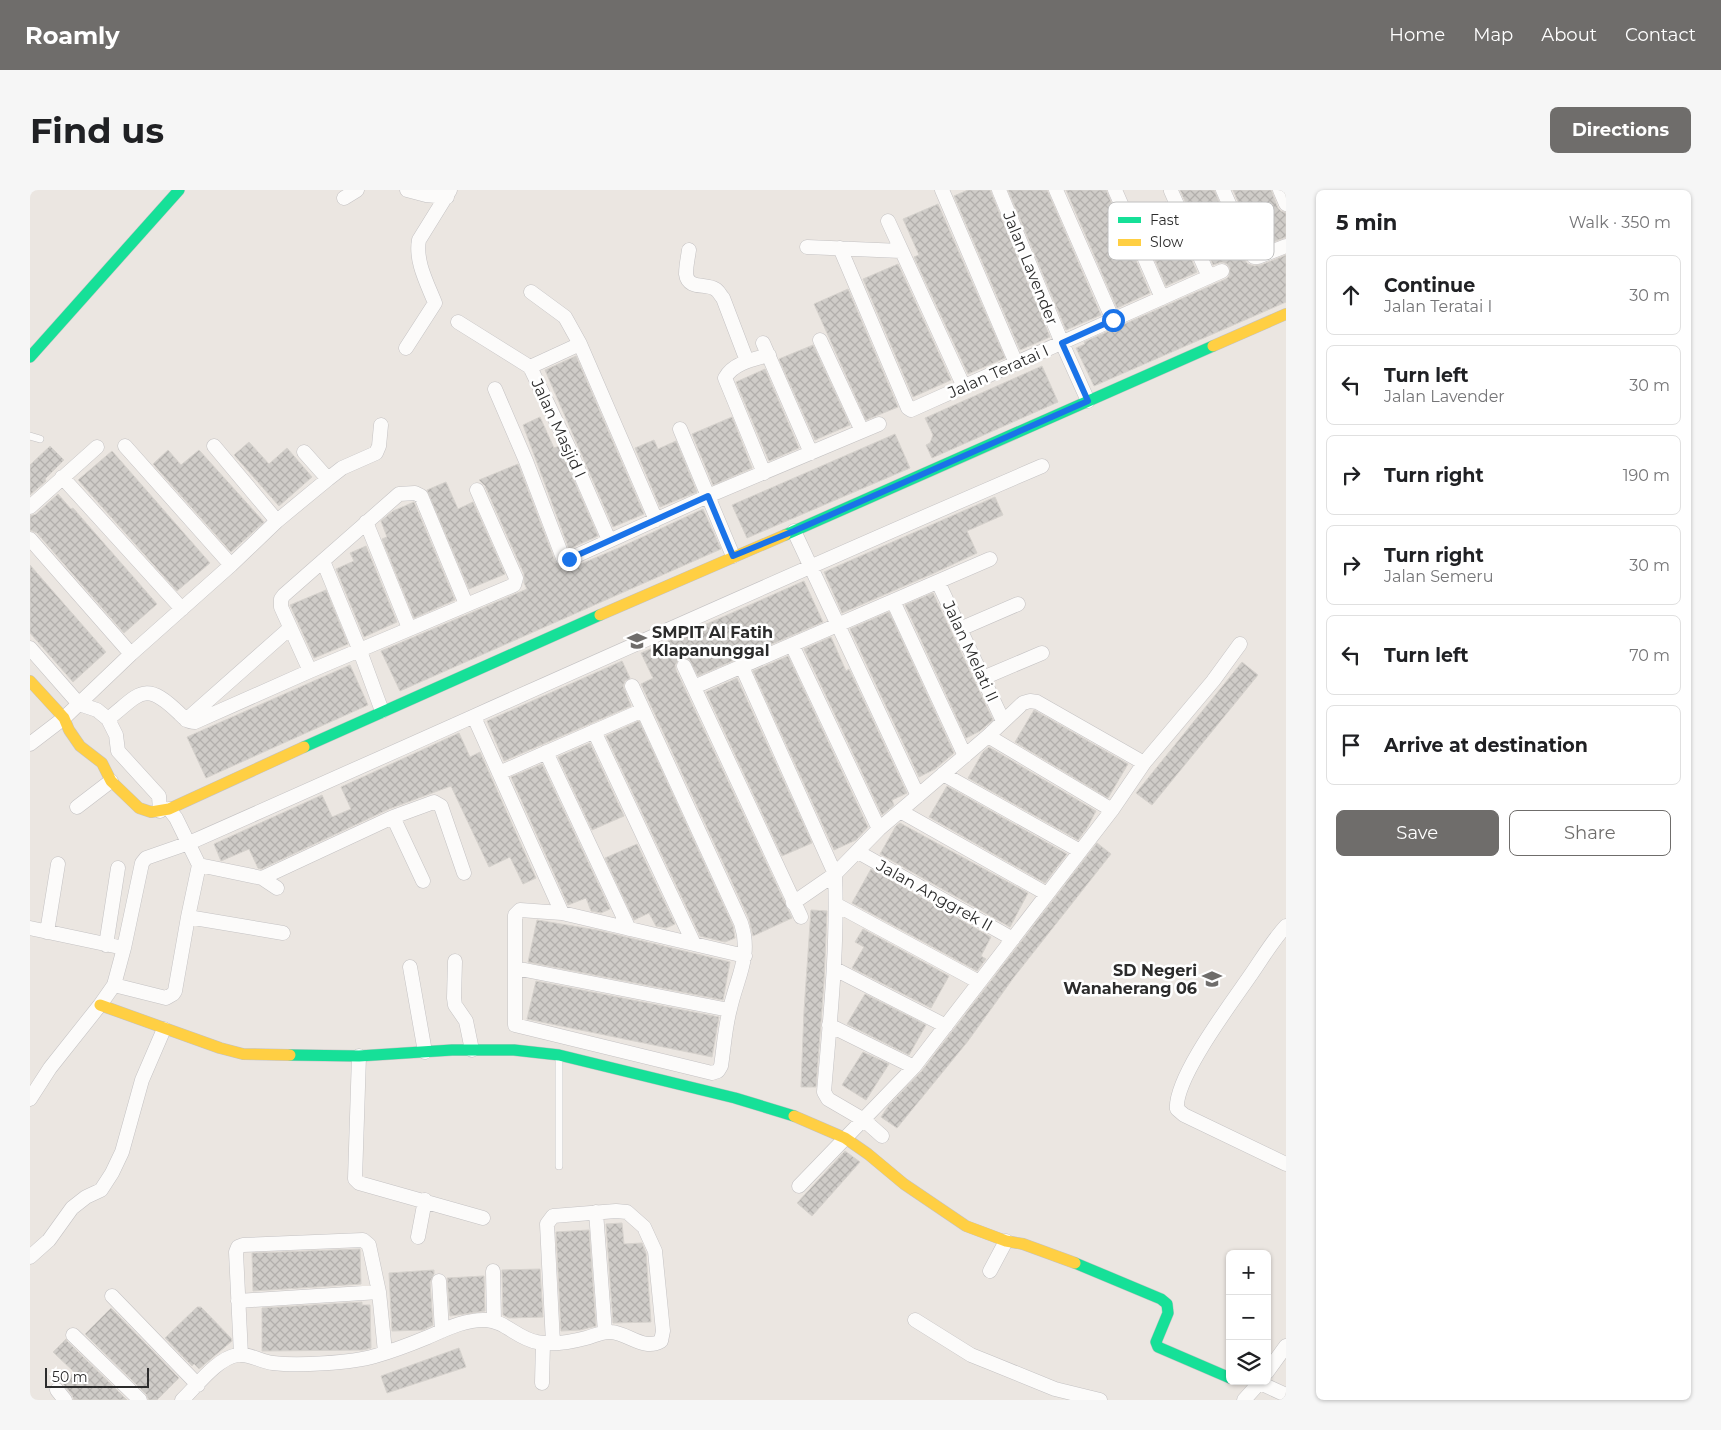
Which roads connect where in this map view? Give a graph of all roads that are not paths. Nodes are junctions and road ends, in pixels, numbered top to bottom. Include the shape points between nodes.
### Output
1 (179, 190) edge
2 (357, 190) edge
3 (407, 190) edge
4 (942, 190) edge
5 (999, 190) edge
6 (1056, 190) edge
7 (1115, 190) edge
8 (1223, 190) edge
9 (1280, 190) edge
10 (448, 193) edge
11 (344, 198) dead end
12 (1120, 202) edge
13 (1228, 202) edge
14 (1286, 204) edge
15 (888, 221) dead end
16 (1286, 246) edge
17 (807, 247) dead end
18 (840, 248) junction
19 (689, 250) dead end
20 (901, 251) junction
21 (1274, 251) edge
22 (1145, 260) edge
23 (1208, 260) edge
24 (531, 292) dead end
25 (1162, 298) junction
26 (1286, 314) edge
27 (1113, 320) junction
28 (458, 322) dead end
29 (820, 340) dead end
30 (1062, 343) junction
31 (580, 344) junction
32 (406, 348) dead end
33 (30, 357) edge
34 (747, 361) junction
35 (1016, 363) junction
36 (530, 367) junction
37 (964, 387) junction
38 (495, 388) dead end
39 (1088, 401) junction
40 (879, 424) dead end
41 (381, 425) dead end
42 (680, 429) dead end
43 (862, 431) junction
44 (30, 436) edge
45 (40, 439) dead end
46 (125, 446) dead end
47 (214, 446) dead end
48 (97, 447) dead end
49 (304, 452) dead end
50 (811, 453) junction
51 (1042, 466) dead end
52 (764, 472) junction
53 (62, 477) junction
54 (328, 478) junction
55 (477, 490) dead end
56 (708, 496) junction
57 (30, 507) edge
58 (656, 520) junction
59 (277, 521) junction
60 (366, 522) junction
61 (796, 534) junction
62 (30, 539) edge
63 (609, 540) junction
64 (733, 556) junction
65 (990, 559) dead end
66 (808, 560) junction
67 (323, 561) junction
68 (231, 566) junction
69 (938, 582) junction
70 (893, 601) junction
71 (466, 604) junction
72 (1018, 604) dead end
73 (182, 609) junction
74 (838, 624) junction
75 (290, 628) junction
76 (410, 628) junction
77 (960, 629) junction
78 (1240, 644) dead end
79 (792, 645) junction
80 (30, 648) edge
81 (360, 651) junction
82 (1042, 653) dead end
83 (131, 654) junction
84 (684, 666) dead end
85 (742, 666) junction
86 (310, 671) junction
87 (983, 678) junction
88 (30, 681) edge
89 (632, 686) dead end
90 (694, 687) junction
91 (79, 704) junction
92 (643, 710) junction
93 (382, 711) junction
94 (474, 717) junction
95 (64, 718) junction
96 (108, 719) junction
97 (186, 720) junction
98 (1003, 720) junction
99 (594, 731) junction
100 (988, 736) junction
101 (30, 744) edge
102 (118, 750) junction
103 (546, 752) junction
104 (965, 756) junction
105 (102, 762) junction
106 (1144, 764) junction
107 (499, 773) junction
108 (943, 774) junction
109 (112, 781) junction
110 (918, 796) junction
111 (77, 807) dead end
112 (1112, 810) junction
113 (900, 811) junction
114 (168, 813) junction
115 (393, 817) junction
116 (879, 829) junction
117 (187, 838) junction
118 (1080, 851) junction
119 (858, 852) junction
120 (58, 864) dead end
121 (199, 865) junction
122 (118, 868) dead end
123 (464, 874) dead end
124 (836, 874) junction
125 (262, 878) junction
126 (423, 881) dead end
127 (277, 888) dead end
128 (1047, 894) junction
129 (794, 903) junction
130 (837, 905) junction
131 (562, 913) junction
132 (188, 917) junction
133 (801, 917) dead end
134 (1286, 926) edge
135 (30, 928) edge
136 (629, 929) junction
137 (47, 932) junction
138 (282, 933) dead end
139 (1012, 939) junction
140 (106, 944) junction
141 (694, 944) junction
142 (124, 948) junction
143 (745, 956) junction
144 (455, 961) dead end
145 (410, 967) dead end
146 (515, 968) junction
147 (835, 969) junction
148 (979, 982) junction
149 (114, 985) junction
150 (100, 1006) junction
151 (729, 1010) junction
152 (829, 1025) junction
153 (946, 1026) junction
154 (164, 1030) junction
155 (472, 1050) junction
156 (425, 1052) junction
157 (559, 1055) junction
158 (359, 1056) junction
159 (914, 1067) junction
160 (30, 1099) edge
161 (864, 1120) junction
162 (882, 1136) dead end
163 (845, 1138) junction
164 (1286, 1164) edge
165 (559, 1166) dead end
166 (800, 1186) dead end
167 (425, 1200) junction
168 (596, 1212) junction
169 (483, 1218) dead end
170 (418, 1237) dead end
171 (1006, 1241) junction
172 (30, 1258) edge
173 (492, 1271) dead end
174 (990, 1271) dead end
175 (439, 1281) dead end
176 (379, 1292) junction
177 (112, 1296) dead end
178 (238, 1302) junction
179 (915, 1320) dead end
180 (494, 1321) junction
181 (442, 1331) junction
182 (605, 1332) junction
183 (73, 1335) dead end
184 (548, 1343) junction
185 (1286, 1346) edge
186 (385, 1352) junction
187 (241, 1355) junction
188 (1271, 1367) edge
189 (1226, 1376) edge
190 (542, 1383) dead end
191 (198, 1385) junction
192 (1257, 1385) edge
193 (1268, 1385) edge
194 (1286, 1395) edge
195 (140, 1400) edge
196 (182, 1400) edge
197 (1100, 1400) edge
198 (1244, 1400) edge

1 - 33 street
2 - 11 street
3 - 10 street via 426,195
4 - 35 street
5 - 30 street, Jalan Lavender
6 - 27 street
7 - 12 street
8 - 13 street
9 - 14 street
10 - 32 street via 419,240 419,260 435,303
15 - 20 street
16 - 21 street
17 - 18 street
18 - 20 street
18 - 37 street, Jalan Teratai I via 908,408 911,410
19 - 34 street via 686,274 689,281 718,290
20 - 37 street
22 - 25 street
23 - 25 street, Jalan Teratai I via 1215,274
24 - 31 street via 564,317
25 - 27 street, Jalan Teratai I
26 - 39 street
27 - 30 street, Jalan Teratai I
28 - 36 street, Jalan Masjid I
29 - 43 street
30 - 35 street, Jalan Teratai I
30 - 39 street, Jalan Lavender
31 - 36 street
31 - 58 street
34 - 50 street via 766,349
34 - 52 street via 728,372 725,378
35 - 37 street, Jalan Teratai I
36 - 63 street, Jalan Masjid I
38 - 63 street via 563,558 569,559
39 - 61 street
40 - 43 street
41 - 54 street via 376,453
42 - 56 street
43 - 50 street
44 - 45 lane
46 - 68 street
47 - 59 street
48 - 53 street
49 - 54 street
50 - 52 street
51 - 66 street
52 - 56 street
53 - 57 street
53 - 73 street
54 - 59 street
55 - 71 street via 516,580 514,585
56 - 58 street
56 - 64 street
58 - 63 street
59 - 68 street
60 - 67 street
60 - 71 street via 399,494 421,496
60 - 76 street
61 - 64 street
61 - 66 street
62 - 83 street
64 - 93 street
65 - 69 street
66 - 74 street
66 - 94 street
67 - 75 street via 281,599 281,608
67 - 81 street
68 - 73 street
69 - 70 street
69 - 77 street, Jalan Melati II
70 - 74 street
70 - 104 street
71 - 76 street
72 - 77 street
73 - 83 street
74 - 79 street
74 - 110 street
75 - 86 street
75 - 97 street
76 - 81 street
77 - 87 street, Jalan Melati II
78 - 106 street
79 - 85 street
79 - 116 street
80 - 91 street
81 - 86 street
81 - 93 street
82 - 87 street
83 - 91 street
84 - 90 street
85 - 90 street
85 - 124 street
86 - 97 street via 199,721
87 - 98 street, Jalan Melati II
88 - 95 street
89 - 92 street
90 - 129 street
91 - 95 street
91 - 96 street via 97,710
92 - 99 street
92 - 143 street via 741,923 746,940
93 - 114 street
94 - 107 street
94 - 117 street
95 - 101 street
95 - 105 street via 80,746
96 - 97 street via 146,692 156,694
96 - 102 street via 116,735
98 - 100 street
98 - 106 street via 1023,703 1037,702
99 - 103 street
99 - 141 street
100 - 104 street
100 - 112 street
102 - 105 street
102 - 114 street via 159,796
103 - 107 street
103 - 136 street
104 - 108 street
105 - 109 street
106 - 112 street
107 - 131 street
108 - 110 street
108 - 118 street
109 - 111 street
109 - 114 street via 139,808
110 - 113 street
112 - 118 street
113 - 116 street
113 - 128 street
114 - 117 street
115 - 123 street via 429,803 438,803
115 - 125 street
115 - 126 street
116 - 119 street
117 - 121 street
117 - 142 street via 153,854 142,863
118 - 128 street
119 - 124 street
119 - 139 street, Jalan Anggrek II
120 - 137 street
121 - 125 street
121 - 132 street
122 - 140 street
124 - 129 street
124 - 130 street
125 - 127 street
128 - 139 street
129 - 133 street
130 - 147 street
130 - 148 street
131 - 136 street
131 - 146 street via 517,911
132 - 138 street
132 - 149 street via 173,994 166,998
134 - 164 street via 1194,1060 1176,1099 1177,1109 1184,1115
135 - 137 street
136 - 141 street
137 - 140 street
139 - 148 street
140 - 142 street
141 - 143 street
142 - 149 street
143 - 151 street
144 - 155 street via 455,1005 466,1021
145 - 156 street
146 - 151 street
146 - 151 street via 514,1022 518,1027 712,1073 720,1066
147 - 152 street
147 - 153 street
148 - 153 street
149 - 150 street
150 - 154 street
150 - 160 street via 50,1068
152 - 159 street
152 - 161 street via 825,1095
153 - 159 street
154 - 158 street via 243,1054
154 - 172 street via 142,1080 122,1152 112,1173 101,1190 72,1208 49,1240
155 - 156 street
155 - 157 street
156 - 158 street
157 - 163 street via 735,1098 798,1117
157 - 165 lane
158 - 167 street via 355,1179 359,1183
159 - 161 street
161 - 162 street
161 - 163 street
163 - 166 street
163 - 171 street via 966,1226
167 - 169 street
167 - 170 street
168 - 182 street
168 - 182 street via 627,1212 644,1227 656,1251 663,1331 661,1341 651,1345 619,1333
168 - 184 street via 552,1216 548,1224
171 - 174 street
171 - 189 street via 1023,1244 1101,1273 1161,1299 1167,1304 1168,1314 1156,1342 1158,1347
173 - 180 street
175 - 181 street
176 - 178 street
176 - 178 street via 369,1245 363,1240 243,1245 236,1252
176 - 186 street
177 - 191 street
178 - 187 street
179 - 197 street via 971,1355 1054,1389
180 - 181 street via 471,1321
180 - 184 street via 521,1337
181 - 186 street
182 - 184 street via 577,1340
183 - 195 street
184 - 190 street
185 - 188 street
186 - 187 street via 362,1359 310,1363 273,1363
187 - 191 street via 222,1361
191 - 196 street
192 - 198 street
193 - 194 street

